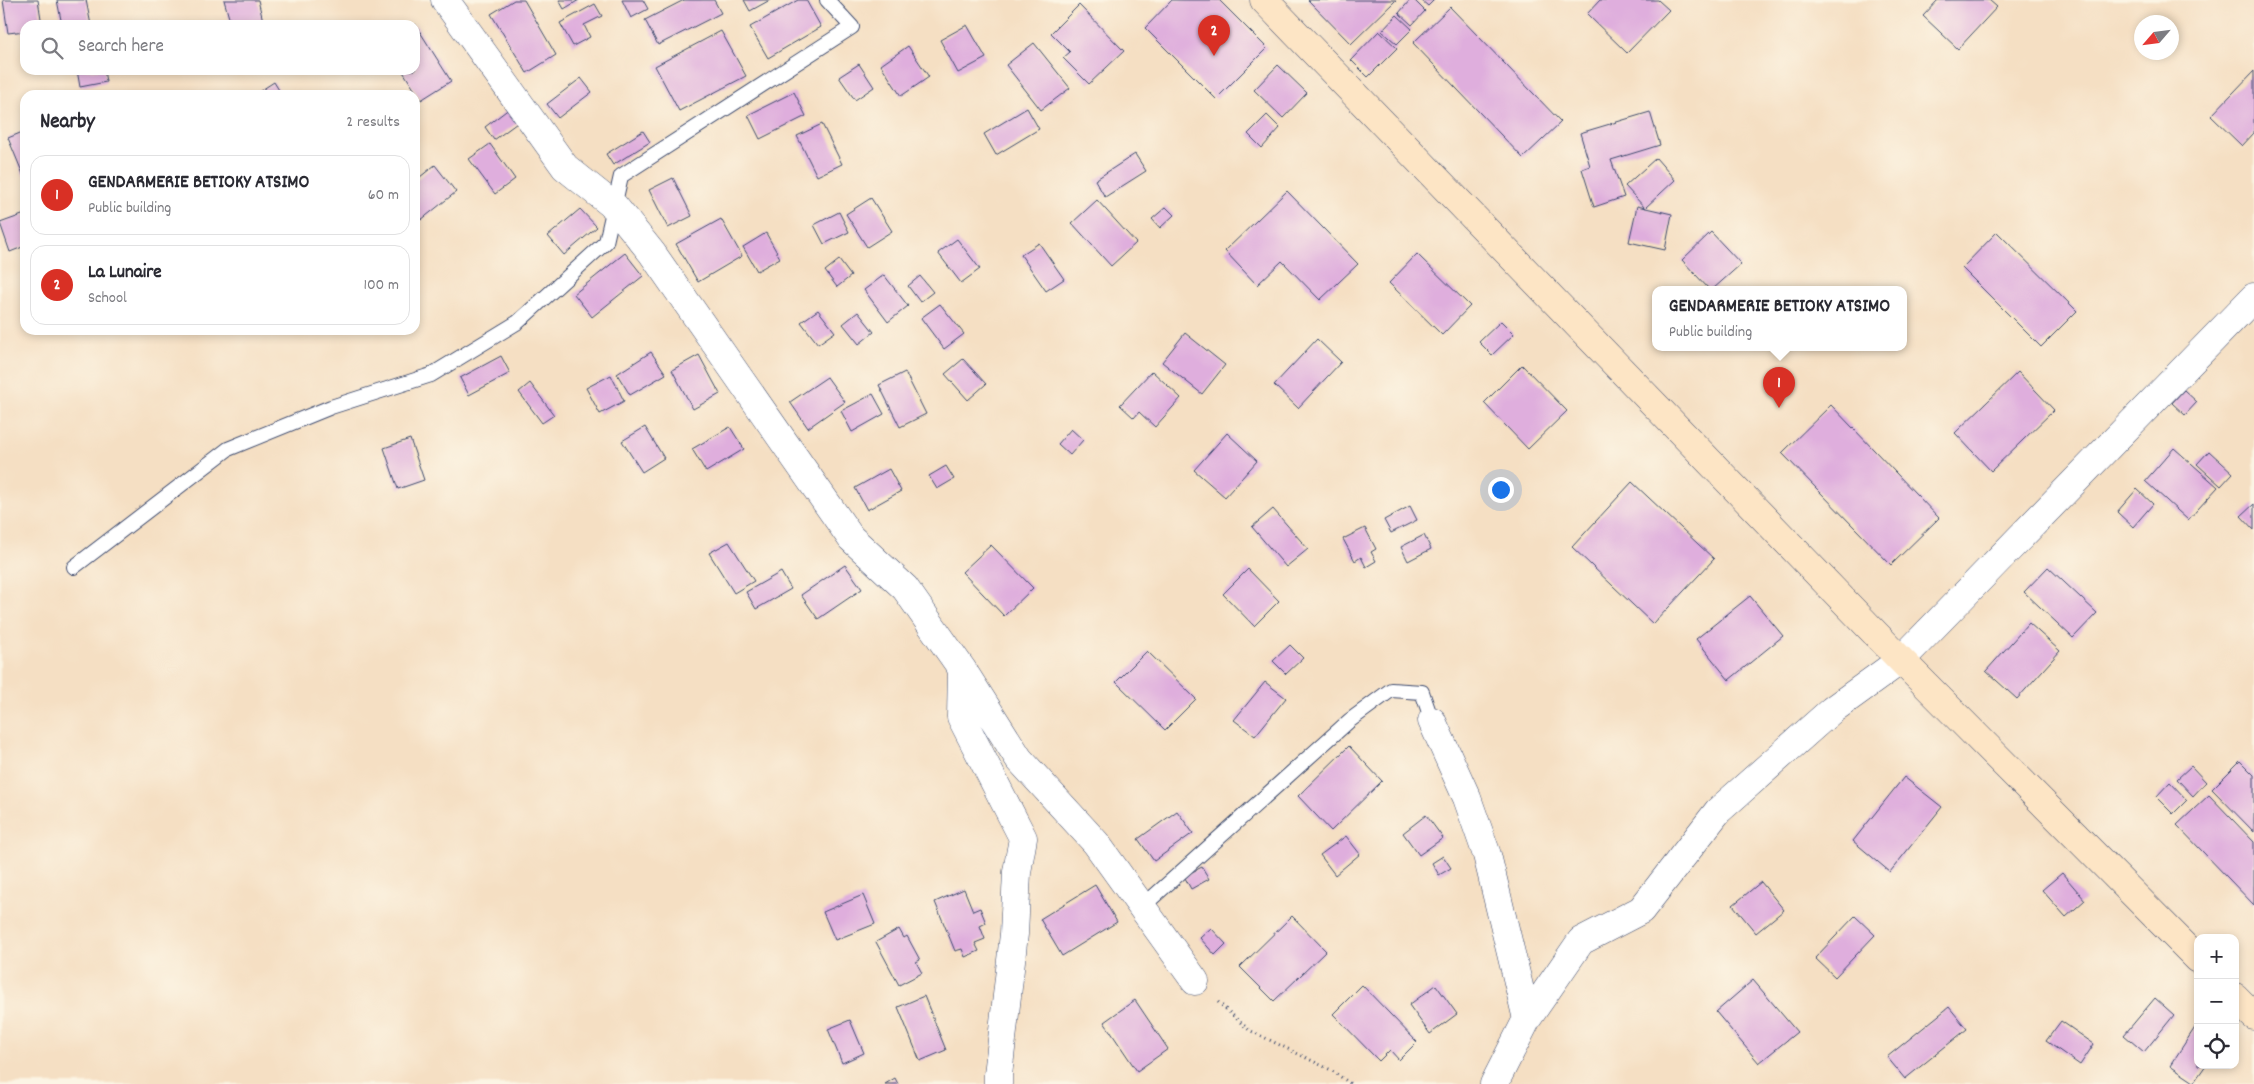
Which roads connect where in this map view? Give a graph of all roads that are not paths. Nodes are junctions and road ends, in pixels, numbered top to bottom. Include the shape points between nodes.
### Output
1 (445, 0) edge
2 (827, 0) edge
3 (1264, 0) edge
4 (615, 207) junction
5 (2254, 297) edge
6 (74, 567) dead end
7 (1902, 660) junction
8 (962, 669) junction
9 (1432, 721) joint
10 (1142, 907) junction
11 (2194, 955) edge
12 (1195, 981) road end
13 (2239, 1001) edge
14 (2254, 1016) edge
15 (1528, 1019) junction
16 (998, 1084) edge
17 (1494, 1084) edge

1 - 4 street via 565,167
2 - 4 lane via 852,27 621,176
3 - 7 main road
4 - 6 lane via 606,242 518,322 431,375 331,407 228,449
4 - 8 street via 652,253 851,538 905,588
5 - 7 street
7 - 11 main road
7 - 15 street via 1832,710 1718,811 1641,910 1581,941
8 - 10 street via 1019,759 1096,843
8 - 16 street via 962,717 1023,838 1016,872 1014,934
9 - 10 lane via 1422,692 1391,690 1349,721
9 - 15 street via 1467,798 1487,855
10 - 12 street
13 - 14 main road
15 - 17 street

